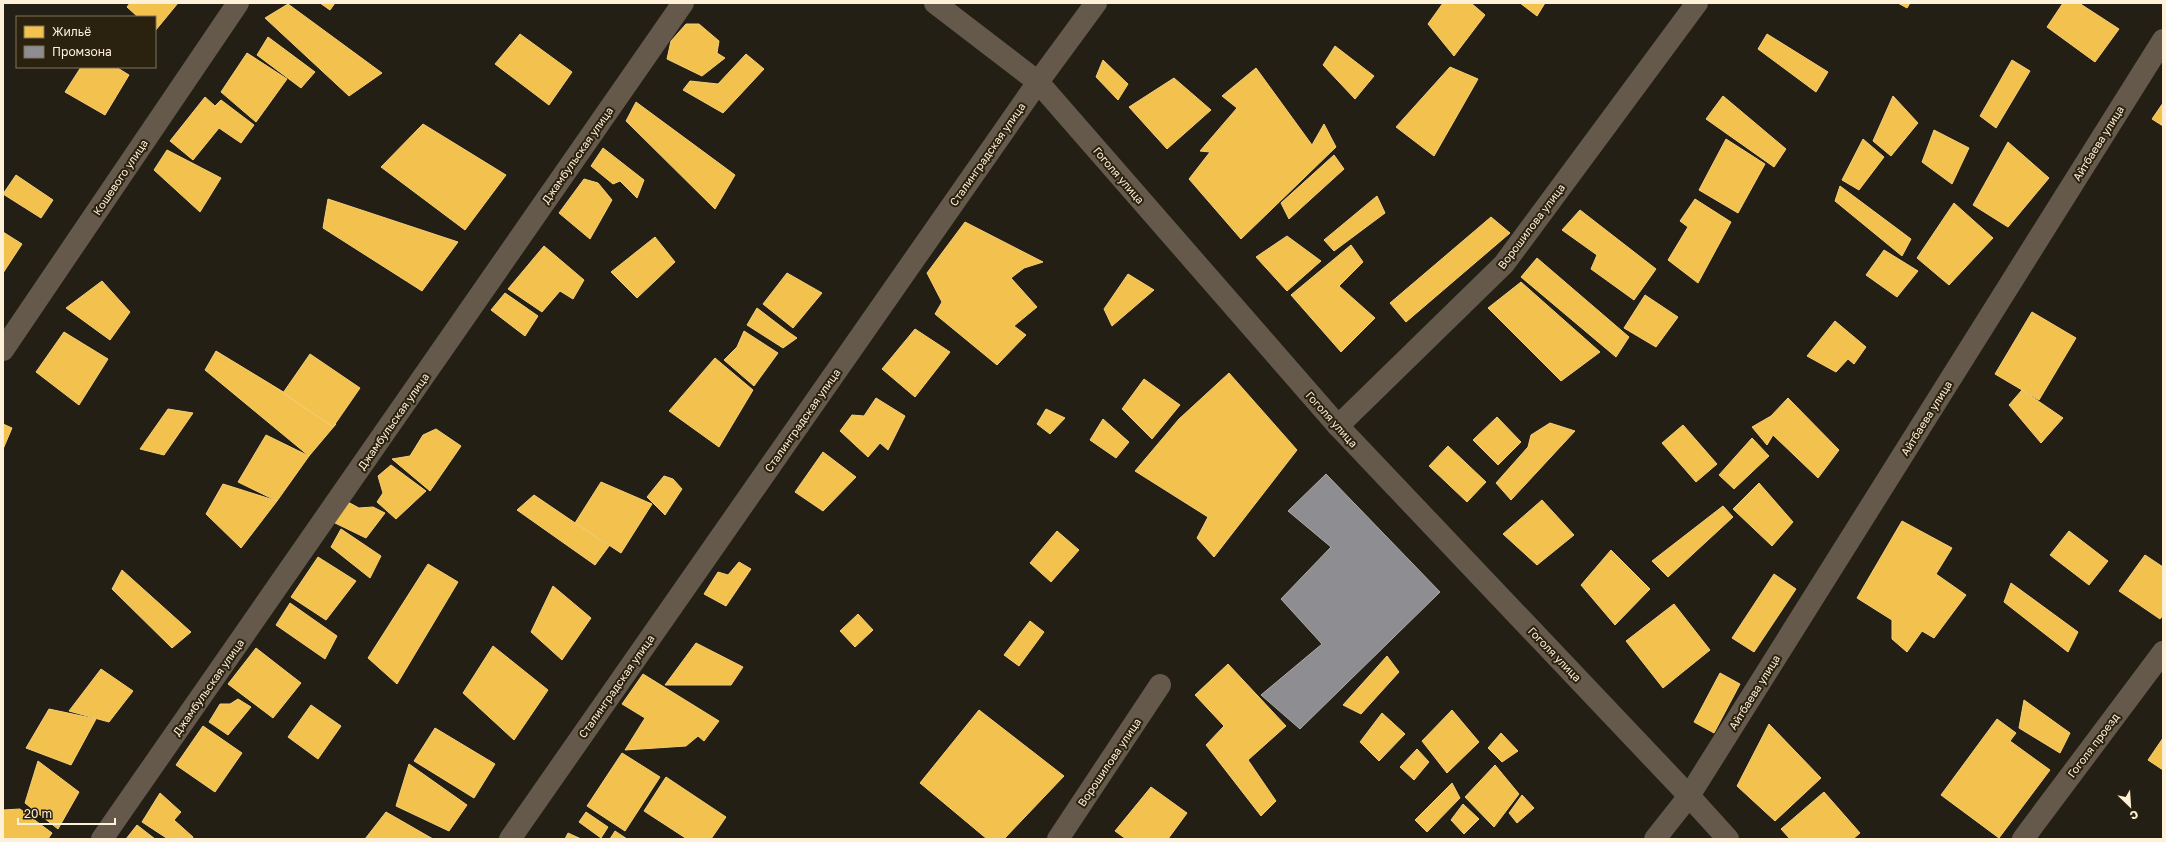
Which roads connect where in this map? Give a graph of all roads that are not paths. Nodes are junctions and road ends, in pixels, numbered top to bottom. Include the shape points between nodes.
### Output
1 (238, 3) edge
2 (683, 3) edge
3 (935, 3) edge
4 (1096, 3) edge
5 (1697, 3) edge
6 (2163, 40) edge
7 (1038, 82) junction
8 (3, 350) edge
9 (1338, 426) junction
10 (2163, 652) edge
11 (1160, 685) dead end
12 (1689, 796) junction
13 (102, 839) edge
14 (510, 839) edge
15 (1058, 839) edge
16 (1655, 839) edge
17 (1728, 839) edge
18 (2023, 839) edge

1 - 8 street, Кошевого улица
2 - 13 street, Джамбульская улица
3 - 7 street, Гоголя улица
4 - 7 street, Сталинградская улица
5 - 9 street, Ворошилова улица via 1504,264
6 - 12 street, Айтбаева улица
7 - 9 street, Гоголя улица
7 - 14 street, Сталинградская улица
9 - 12 street, Гоголя улица
10 - 18 street, Гоголя проезд
11 - 15 street, Ворошилова улица
12 - 16 street, Айтбаева улица
12 - 17 street, Гоголя улица

